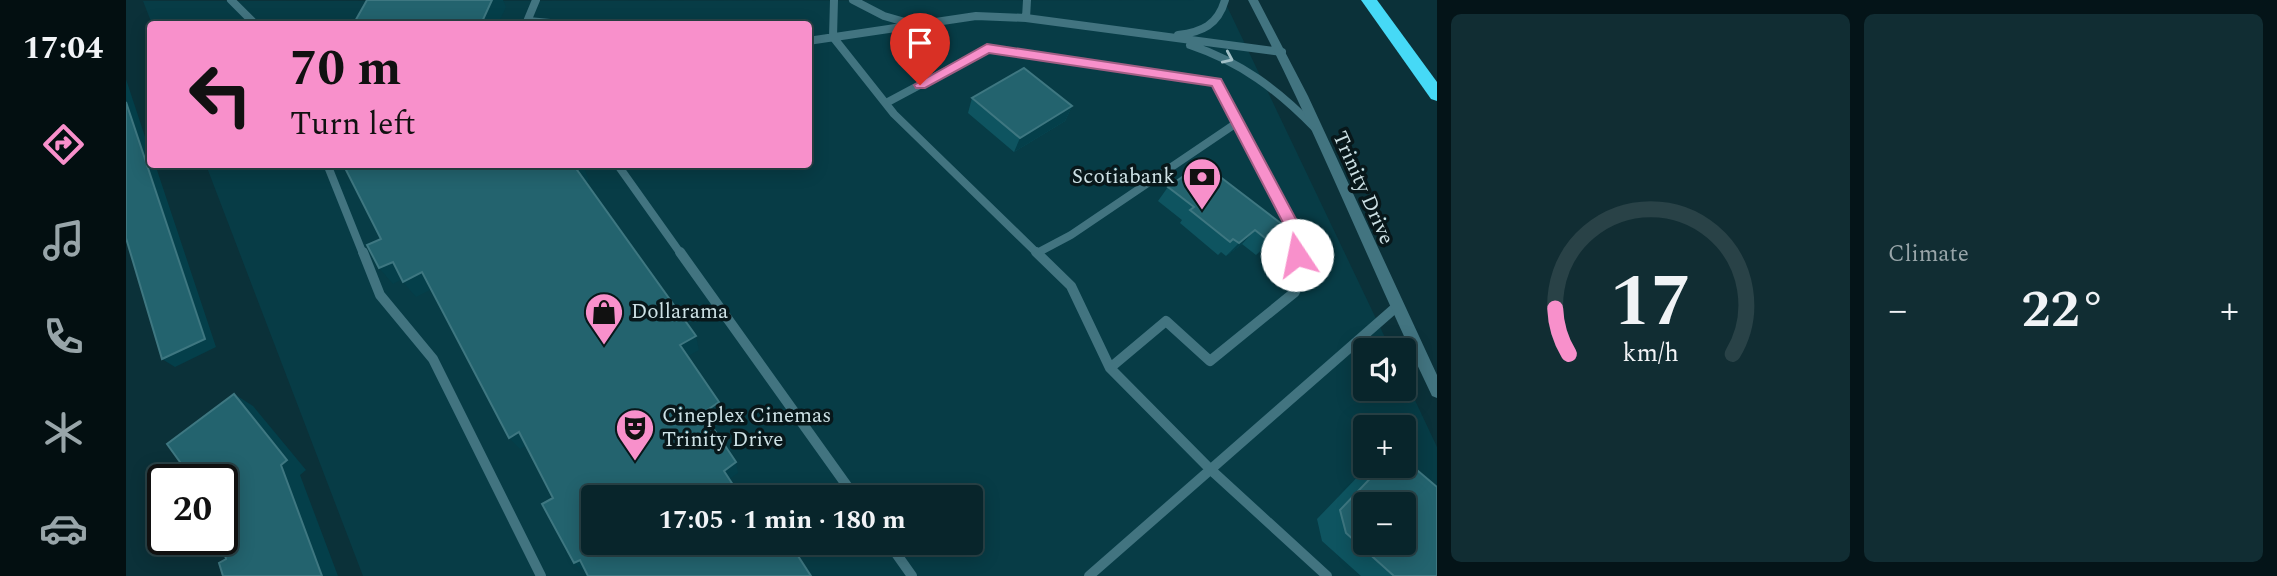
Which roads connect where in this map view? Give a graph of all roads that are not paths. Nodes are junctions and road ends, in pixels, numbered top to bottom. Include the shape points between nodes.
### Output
1 (231, 0) edge
2 (536, 0) edge
3 (834, 0) edge
4 (853, 0) edge
5 (1027, 0) edge
6 (1225, 0) edge
7 (1253, 0) edge
8 (1369, 0) edge
9 (1376, 0) edge
10 (1026, 18) junction
11 (252, 21) edge
12 (528, 21) edge
13 (916, 25) junction
14 (1163, 36) junction
15 (833, 37) junction
16 (812, 40) edge
17 (1282, 52) junction
18 (1437, 72) edge
19 (1437, 95) edge
20 (886, 103) junction
21 (1238, 122) junction
22 (1316, 129) junction
23 (329, 168) edge
24 (620, 168) edge
25 (1037, 253) junction
26 (1395, 308) junction
27 (1110, 368) junction
28 (1437, 391) edge
29 (1210, 469) junction
30 (846, 485) edge
31 (897, 555) edge
32 (541, 576) edge
33 (912, 576) edge
34 (1089, 576) edge
35 (1327, 576) edge

1 - 11 lane
2 - 12 lane
3 - 15 lane
4 - 13 lane
5 - 10 lane
6 - 14 lane via 1217,23
7 - 17 street, Trinity Drive
8 - 19 highway
9 - 18 highway
10 - 13 lane via 976,16
10 - 14 lane
13 - 15 lane
14 - 17 lane
14 -> 22 lane via 1242,64 1267,80
15 - 16 lane
15 - 20 lane
17 - 22 street, Trinity Drive
20 - 21 lane via 987,48 1217,82
20 - 25 lane
21 - 25 lane
21 - 27 lane via 1298,236 1295,292 1210,361 1166,321
22 - 26 street, Trinity Drive
23 - 32 lane via 380,295 433,359
24 - 30 lane
25 - 27 lane via 1071,286
26 - 28 street, Trinity Drive
26 - 29 lane
27 - 29 lane
29 - 34 lane
29 - 35 lane
31 - 33 lane

